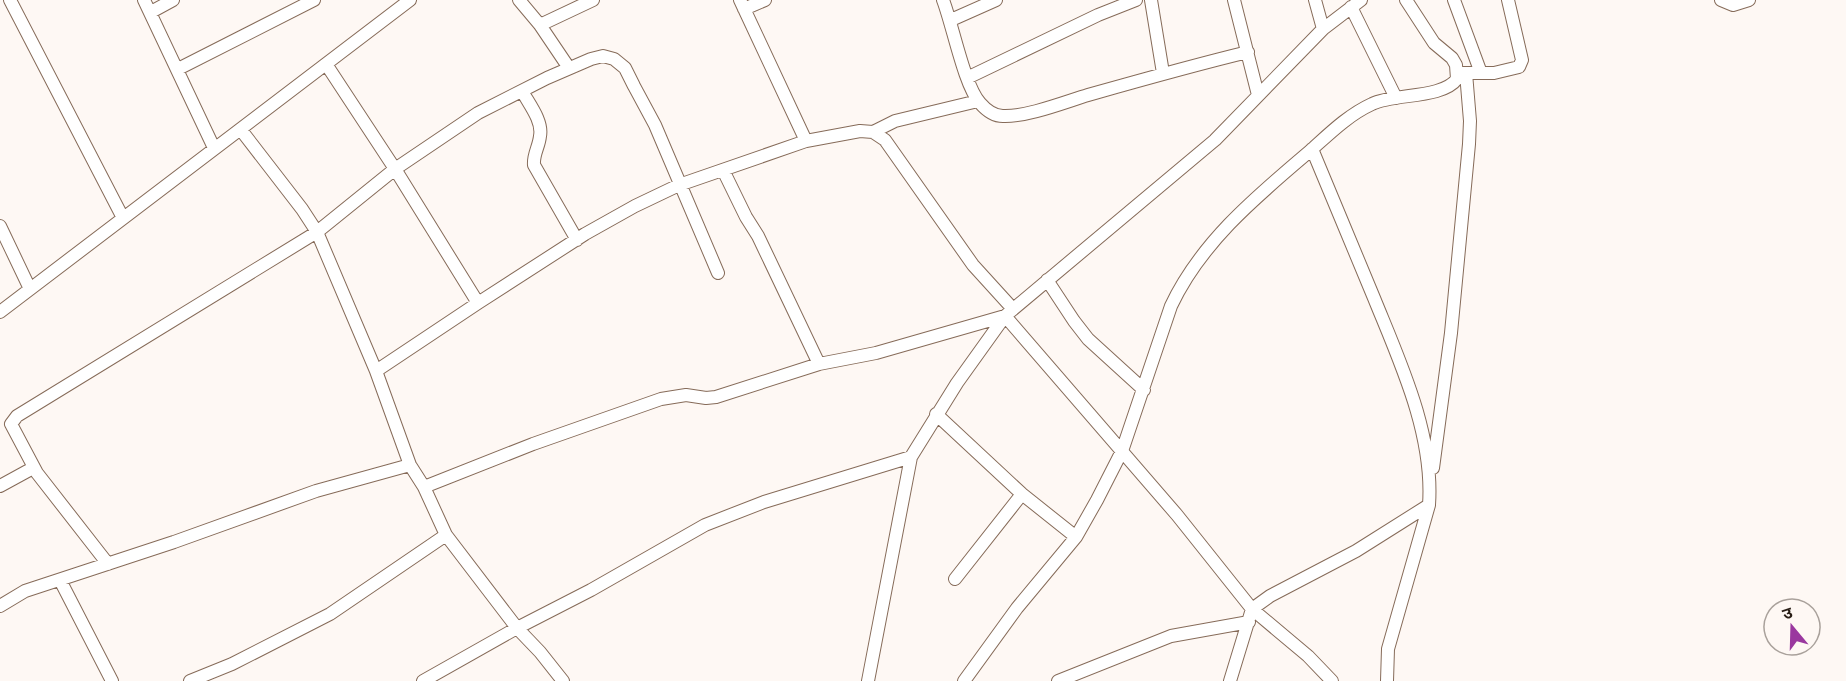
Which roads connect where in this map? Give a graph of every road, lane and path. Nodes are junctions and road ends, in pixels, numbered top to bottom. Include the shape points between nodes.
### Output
1 (10, 0) edge
2 (144, 0) edge
3 (173, 0) edge
4 (314, 0) edge
5 (410, 0) edge
6 (519, 0) edge
7 (593, 0) edge
8 (765, 0) edge
9 (943, 0) edge
10 (996, 0) edge
11 (1136, 0) edge
12 (1150, 0) edge
13 (1234, 0) edge
14 (1315, 0) edge
15 (1406, 0) edge
16 (1454, 0) edge
17 (1508, 0) edge
18 (1721, 0) edge
19 (1749, 0) edge
20 (1356, 3) edge
21 (742, 4) edge
22 (151, 12) junction
23 (951, 20) junction
24 (540, 25) junction
25 (1323, 29) junction
26 (1248, 52) junction
27 (326, 64) junction
28 (569, 68) junction
29 (178, 69) junction
30 (1163, 73) junction
31 (1462, 73) junction
32 (1481, 73) junction
33 (967, 78) junction
34 (522, 91) junction
35 (1258, 95) junction
36 (1396, 98) junction
37 (978, 101) junction
38 (241, 130) junction
39 (873, 132) junction
40 (806, 141) junction
41 (214, 148) junction
42 (1312, 149) junction
43 (395, 169) junction
44 (723, 170) junction
45 (679, 185) junction
46 (123, 218) junction
47 (316, 232) junction
48 (2, 235) edge
49 (577, 240) junction
50 (718, 273) dead end
51 (1047, 280) junction
52 (30, 289) junction
53 (478, 303) junction
54 (0, 312) edge
55 (1009, 313) junction
56 (819, 364) junction
57 (376, 371) junction
58 (1144, 390) junction
59 (936, 414) junction
60 (1122, 451) junction
61 (911, 457) junction
62 (410, 465) junction
63 (33, 468) junction
64 (1431, 481) junction
65 (0, 486) edge
66 (424, 486) junction
67 (1022, 494) junction
68 (1429, 505) junction
69 (446, 535) junction
70 (1076, 537) junction
71 (108, 564) junction
72 (60, 579) junction
73 (955, 579) dead end
74 (0, 606) edge
75 (1252, 609) junction
76 (1249, 622) junction
77 (517, 628) junction
78 (969, 680) edge
79 (112, 681) edge
80 (190, 681) edge
81 (423, 681) edge
82 (563, 681) edge
83 (868, 681) edge
84 (1058, 681) edge
85 (1230, 681) edge
86 (1332, 681) edge
87 (1388, 681) edge

1 - 46 street
2 - 22 street
3 - 22 street
4 - 29 street
5 - 27 street
6 - 24 street
7 - 24 street
8 - 21 street
9 - 23 street
10 - 23 street
11 - 33 street
12 - 30 street
13 - 26 street
14 - 25 street
15 - 31 street via 1434,43
16 - 32 street
17 - 32 street via 1522,60 1513,70
18 - 19 street via 1733,5
20 - 25 street
20 - 36 street
21 - 40 street
22 - 29 street
23 - 33 street
24 - 28 street
25 - 35 street
26 - 30 street
26 - 35 street
27 - 38 street
27 - 43 street
28 - 34 street
28 - 45 street via 603,56 625,68 655,125
29 - 41 street
30 - 37 street via 1012,115 993,114
31 - 32 street
31 - 36 street via 1442,89
31 - 64 street via 1470,121 1469,144 1451,333
33 - 37 street
34 - 43 street via 477,113
34 - 49 street via 540,125 534,165
35 - 51 street via 1215,140
36 - 42 street via 1361,110
37 - 39 street via 895,121
38 - 41 street
38 - 47 street
39 - 40 street
39 - 55 street via 885,140
40 - 44 street
41 - 46 street
42 - 58 street via 1262,191 1196,263 1172,306
42 - 64 street via 1408,382
43 - 47 street
43 - 53 street
44 - 45 street
44 - 56 street
45 - 49 street
45 - 50 street
46 - 52 street
47 - 57 street
47 - 63 street via 17,416 10,424
48 - 52 street
49 - 53 street
51 - 55 street
51 - 58 street via 1088,339
52 - 54 street
53 - 57 street
55 - 56 street via 876,353
55 - 59 street
55 - 60 street
56 - 66 street via 716,397 686,395 661,399
57 - 62 street
58 - 60 street
59 - 61 street
59 - 67 street
60 - 70 street
60 - 75 street
61 - 77 street via 764,502 705,525
61 - 83 street
62 - 66 street
62 - 71 street via 316,491
63 - 65 street
63 - 71 street
64 - 68 street
66 - 69 street
67 - 70 street
67 - 73 street
68 - 75 street
68 - 87 street via 1388,649
69 - 77 street
69 - 80 street via 330,614
70 - 78 street via 1017,608
71 - 72 street
72 - 74 street via 25,591
72 - 79 street
75 - 76 street
75 - 86 street
76 - 84 street via 1172,636
76 - 85 street
77 - 81 street
77 - 82 street

